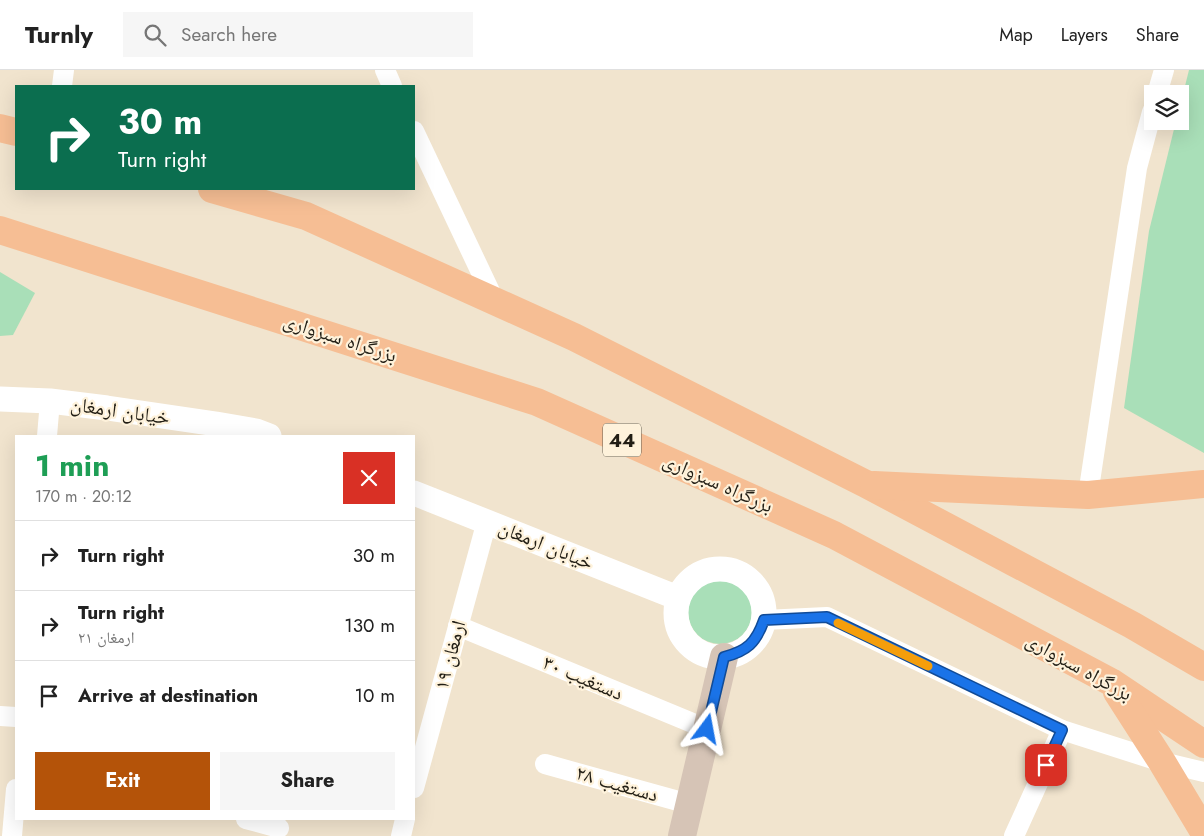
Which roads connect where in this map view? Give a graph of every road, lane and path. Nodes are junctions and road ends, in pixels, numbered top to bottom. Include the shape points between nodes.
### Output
1 (64, 70) edge
2 (385, 70) edge
3 (1164, 70) edge
4 (62, 85) edge
5 (392, 85) edge
6 (1160, 85) edge
7 (0, 128) edge
8 (1147, 130) edge
9 (15, 132) edge
10 (415, 133) edge
11 (215, 190) edge
12 (0, 230) edge
13 (495, 302) junction
14 (0, 399) edge
15 (50, 401) junction
16 (47, 435) edge
17 (260, 435) edge
18 (866, 484) junction
19 (1204, 484) edge
20 (415, 493) edge
21 (1088, 495) junction
22 (487, 521) junction
23 (678, 598) junction
24 (764, 620) junction
25 (458, 626) junction
26 (724, 657) junction
27 (1204, 667) edge
28 (1111, 682) junction
29 (0, 716) edge
30 (15, 717) edge
31 (707, 729) junction
32 (1062, 730) junction
33 (421, 736) edge
34 (1204, 744) edge
35 (1162, 762) junction
36 (545, 764) dead end
37 (1204, 772) edge
38 (415, 781) edge
39 (15, 801) edge
40 (689, 804) junction
41 (250, 820) edge
42 (406, 820) edge
43 (280, 828) dead end
44 (1204, 832) edge
45 (12, 836) edge
46 (401, 836) edge
47 (682, 836) edge
48 (1014, 836) edge

1 - 4 street
2 - 5 street
3 - 6 street
7 - 9 highway
8 - 21 street via 1137,168
10 - 13 street
11 - 13 highway via 306,216
12 - 28 highway, بزرگراه سبزواری / 44 via 537,402 834,535
13 - 18 highway via 574,337
14 - 15 street, خیابان ارمغان
15 - 16 street
15 - 17 street, خیابان ارمغان via 216,424
18 - 21 highway
18 - 27 highway
19 - 21 highway
20 - 22 street, خیابان ارمغان
22 - 23 street, خیابان ارمغان
22 - 25 street, ارمغان ۱۹
23 - 24 street via 696,575 724,569 738,572 759,592
23 - 26 street via 678,627 685,640 709,656
24 - 26 street via 750,645
24 - 32 street via 827,617
25 - 31 street, دستغیب ۳۰
25 - 33 street, ارمغان ۱۹
26 - 31 main road
28 - 34 highway, بزرگراه سبزواری / 44
28 - 35 highway
29 - 30 street
31 - 40 main road
32 - 35 street
32 - 48 street
33 - 38 street, ارمغان ۱۹
35 - 37 street
35 - 44 highway
36 - 40 street, دستغیب ۲۸
39 - 45 street
40 - 47 main road
41 - 43 street
42 - 46 street

